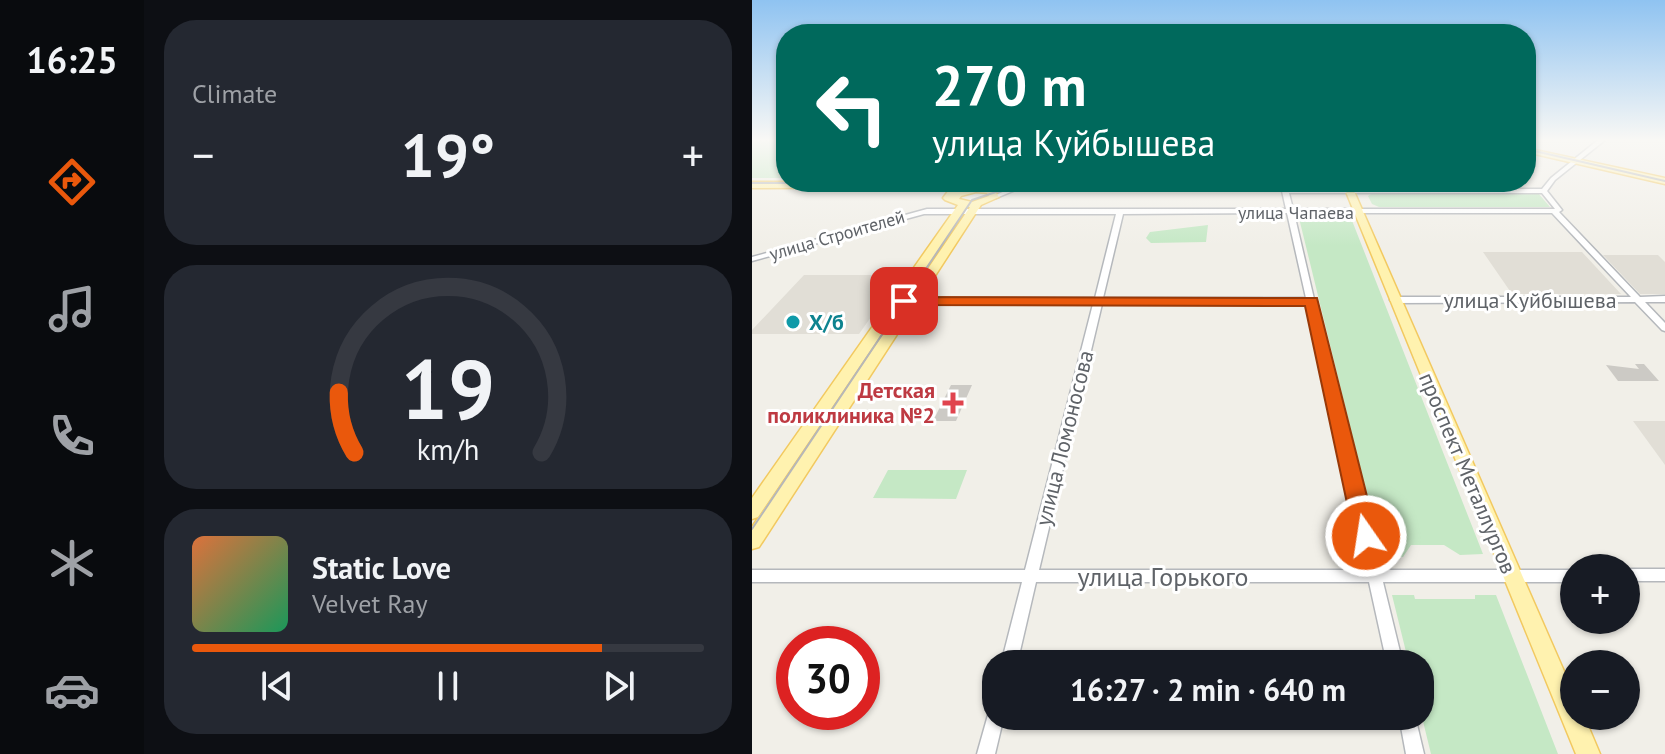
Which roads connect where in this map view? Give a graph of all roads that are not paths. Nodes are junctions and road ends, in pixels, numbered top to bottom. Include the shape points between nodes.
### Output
1 (1560, 175) edge
2 (1644, 175) edge
3 (1665, 180) edge
4 (776, 182) edge
5 (752, 183) edge
6 (776, 183) edge
7 (1536, 191) edge
8 (1544, 191) junction
9 (993, 192) edge
10 (996, 192) edge
11 (1285, 192) edge
12 (1350, 192) edge
13 (989, 194) junction
14 (961, 201) edge
15 (1554, 211) junction
16 (923, 212) junction
17 (1007, 212) junction
18 (1120, 212) junction
19 (1290, 212) junction
20 (1359, 212) junction
21 (752, 259) edge
22 (1638, 299) junction
23 (1665, 299) edge
24 (1394, 300) junction
25 (905, 301) junction
26 (1098, 301) junction
27 (1312, 301) junction
28 (1665, 328) edge
29 (752, 512) edge
30 (752, 542) edge
31 (1640, 575) edge
32 (1665, 575) edge
33 (752, 576) edge
34 (1030, 576) junction
35 (1375, 576) junction
36 (1512, 576) junction
37 (1560, 576) edge
38 (1012, 650) edge
39 (1392, 650) edge
40 (992, 730) edge
41 (1410, 730) edge
42 (986, 754) edge
43 (1415, 754) edge
44 (1588, 754) edge

1 - 8 street
2 - 3 main road
4 - 5 main road
5 - 6 main road
7 - 8 street, улица Чапаева
8 - 15 street via 1559,205
9 - 13 street
10 - 13 street
11 - 19 street
12 - 20 main road, проспект Металлургов
13 - 14 main road
13 - 14 main road
13 - 17 street, улица Чапаева
14 - 16 street, улица Чапаева
14 - 16 street, улица Строителей
14 - 17 street, улица Чапаева
14 - 25 main road
15 - 20 street, улица Чапаева
15 - 22 street
16 - 21 street, улица Строителей
17 - 18 street, улица Чапаева
18 - 19 street, улица Чапаева
18 - 26 street, улица Ломоносова
19 - 20 street, улица Чапаева
19 - 27 street
20 - 24 main road, проспект Металлургов
22 - 23 street, улица Куйбышева
22 - 24 street, улица Куйбышева
22 - 28 street
24 - 36 main road, проспект Металлургов
25 - 26 street
25 - 29 main road
25 - 30 main road
26 - 27 street
26 - 34 street, улица Ломоносова
27 - 35 street
31 - 32 street
33 - 34 street, улица Горького
34 - 35 street, улица Горького
34 - 38 street, улица Ломоносова
35 - 36 street, улица Горького
35 - 39 street
36 - 37 street, улица Горького
36 - 44 main road, проспект Металлургов
40 - 42 street
41 - 43 street

